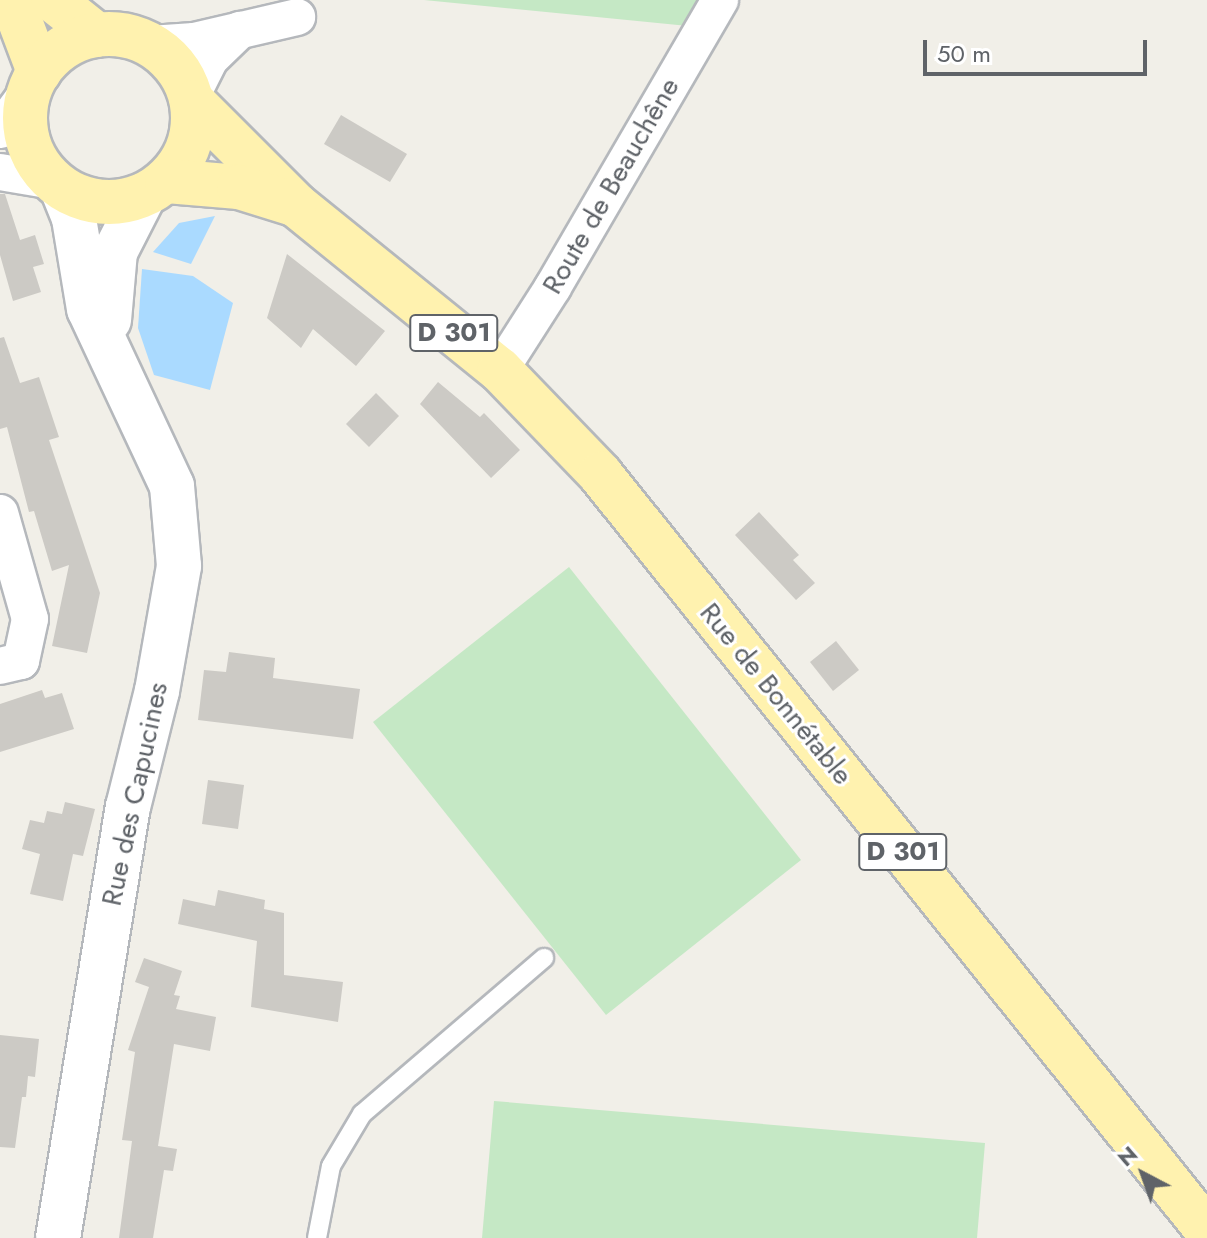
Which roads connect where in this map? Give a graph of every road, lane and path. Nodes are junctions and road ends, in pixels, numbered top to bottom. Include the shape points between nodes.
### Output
1 (12, 0) edge
2 (53, 0) edge
3 (720, 0) edge
4 (297, 17) dead end
5 (241, 29) junction
6 (97, 35) junction
7 (150, 44) junction
8 (34, 80) junction
9 (192, 100) junction
10 (0, 130) edge
11 (0, 172) edge
12 (57, 184) junction
13 (155, 188) junction
14 (296, 205) junction
15 (113, 362) junction
16 (500, 370) junction
17 (0, 513) edge
18 (0, 666) edge
19 (544, 958) dead end
20 (1207, 1230) edge
21 (58, 1238) edge
22 (317, 1238) edge

1 - 8 main road
2 - 6 main road
3 - 16 street, Route de Beauchêne
4 - 5 street
5 - 7 street via 194,41
5 - 9 street via 210,59
6 - 7 main road via 124,35
6 - 8 main road via 64,48
7 - 9 main road via 171,61
8 - 10 street
8 - 12 main road via 25,115 27,137 36,161
9 - 13 main road via 190,145 181,164
9 - 14 main road, Rue de Bonnétable / D 301
11 - 12 street
12 - 13 main road via 91,201 118,203
12 - 15 street, Rue des Capucines via 74,218 89,309
13 - 14 main road, Rue de Bonnétable / D 301 via 239,187
13 - 15 street, Rue des Capucines via 115,252 109,321
14 - 16 main road, Rue de Bonnétable / D 301
15 - 21 street, Rue des Capucines via 172,486 179,566 157,691 128,807
16 - 20 main road, Rue de Bonnétable / D 301 via 600,474
17 - 18 street via 30,619 21,661
19 - 22 lane via 362,1114 331,1166

